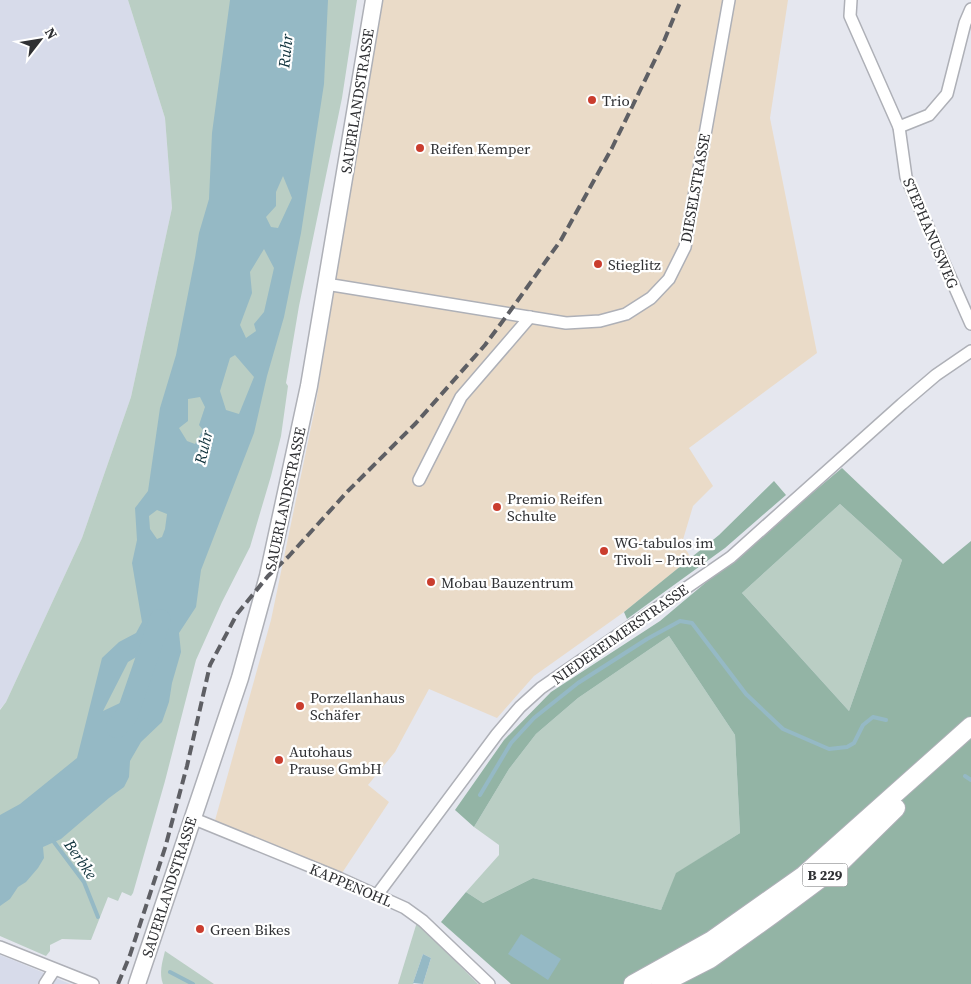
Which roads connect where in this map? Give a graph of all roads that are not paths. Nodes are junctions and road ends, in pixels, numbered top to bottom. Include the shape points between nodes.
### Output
1 (374, 0) edge
2 (729, 0) edge
3 (851, 0) edge
4 (971, 8) edge
5 (899, 127) junction
6 (326, 284) junction
7 (530, 317) junction
8 (971, 324) edge
9 (971, 351) edge
10 (419, 480) dead end
11 (966, 731) edge
12 (192, 818) junction
13 (377, 896) junction
14 (0, 947) edge
15 (54, 970) junction
16 (44, 984) edge
17 (93, 984) edge
18 (137, 984) edge
19 (489, 984) edge
20 (633, 984) edge
21 (661, 984) edge

1 - 6 street, SAUERLANDSTRASSE
2 - 7 street, DIESELSTRASSE via 688,235 682,256 669,279 640,306 615,318 577,324
3 - 5 street, STEPHANUSWEG via 850,16
4 - 5 street via 947,94 930,116
5 - 8 street, STEPHANUSWEG via 906,176
6 - 7 street, DIESELSTRASSE
6 - 12 street, SAUERLANDSTRASSE via 309,386 259,612
7 - 10 street via 461,397
9 - 13 street, NIEDEREIMERSTRASSE via 902,404 731,558 541,688 520,707 496,734
11 - 20 main road, B 229 via 804,874 712,940
11 - 21 main road, B 229 via 901,804 836,867 710,959
12 - 13 street, KAPPENOHL
12 - 18 street, SAUERLANDSTRASSE
13 - 19 street, KAPPENOHL via 416,914
14 - 15 street
15 - 16 street
15 - 17 street

